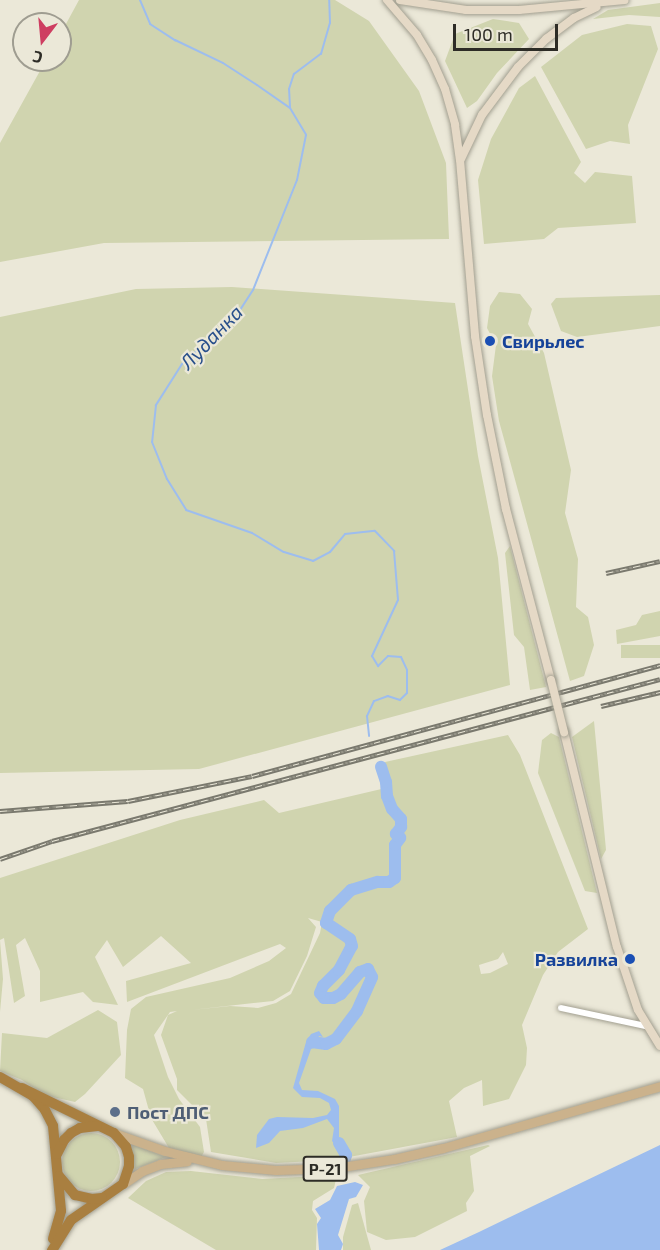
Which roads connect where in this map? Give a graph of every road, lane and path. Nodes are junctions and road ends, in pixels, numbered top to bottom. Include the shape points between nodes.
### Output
1 (387, 0) edge
2 (400, 0) edge
3 (625, 0) edge
4 (603, 4) junction
5 (460, 160) junction
6 (561, 1008) dead end
7 (646, 1026) junction
8 (660, 1046) edge
9 (0, 1077) edge
10 (660, 1086) edge
11 (22, 1088) junction
12 (100, 1126) junction
13 (114, 1133) junction
14 (56, 1159) junction
15 (198, 1161) junction
16 (58, 1176) junction
17 (123, 1184) junction
18 (108, 1196) junction
19 (50, 1250) edge

1 - 5 street via 417,35 445,89
2 - 4 street via 466,10
3 - 4 street
4 - 5 street via 573,18 518,67 482,116
5 - 7 street, bridge via 476,336 506,508 617,947
6 - 7 street
7 - 8 street
9 - 11 highway, Р-21
10 - 15 main road, Р-21 via 443,1148 362,1164 276,1170
11 - 12 highway, Р-21
11 - 14 highway, Р-21 via 49,1116
12 - 13 highway, Р-21
12 - 14 highway via 71,1133 58,1149
13 - 15 main road, Р-21
13 - 17 highway via 129,1157
14 - 16 highway, Р-21
15 - 17 main road, Р-21 via 160,1164
16 - 18 highway via 75,1195 92,1199
16 - 19 highway, Р-21 via 61,1211
17 - 18 highway, Р-21
18 - 19 highway, Р-21 via 71,1220

